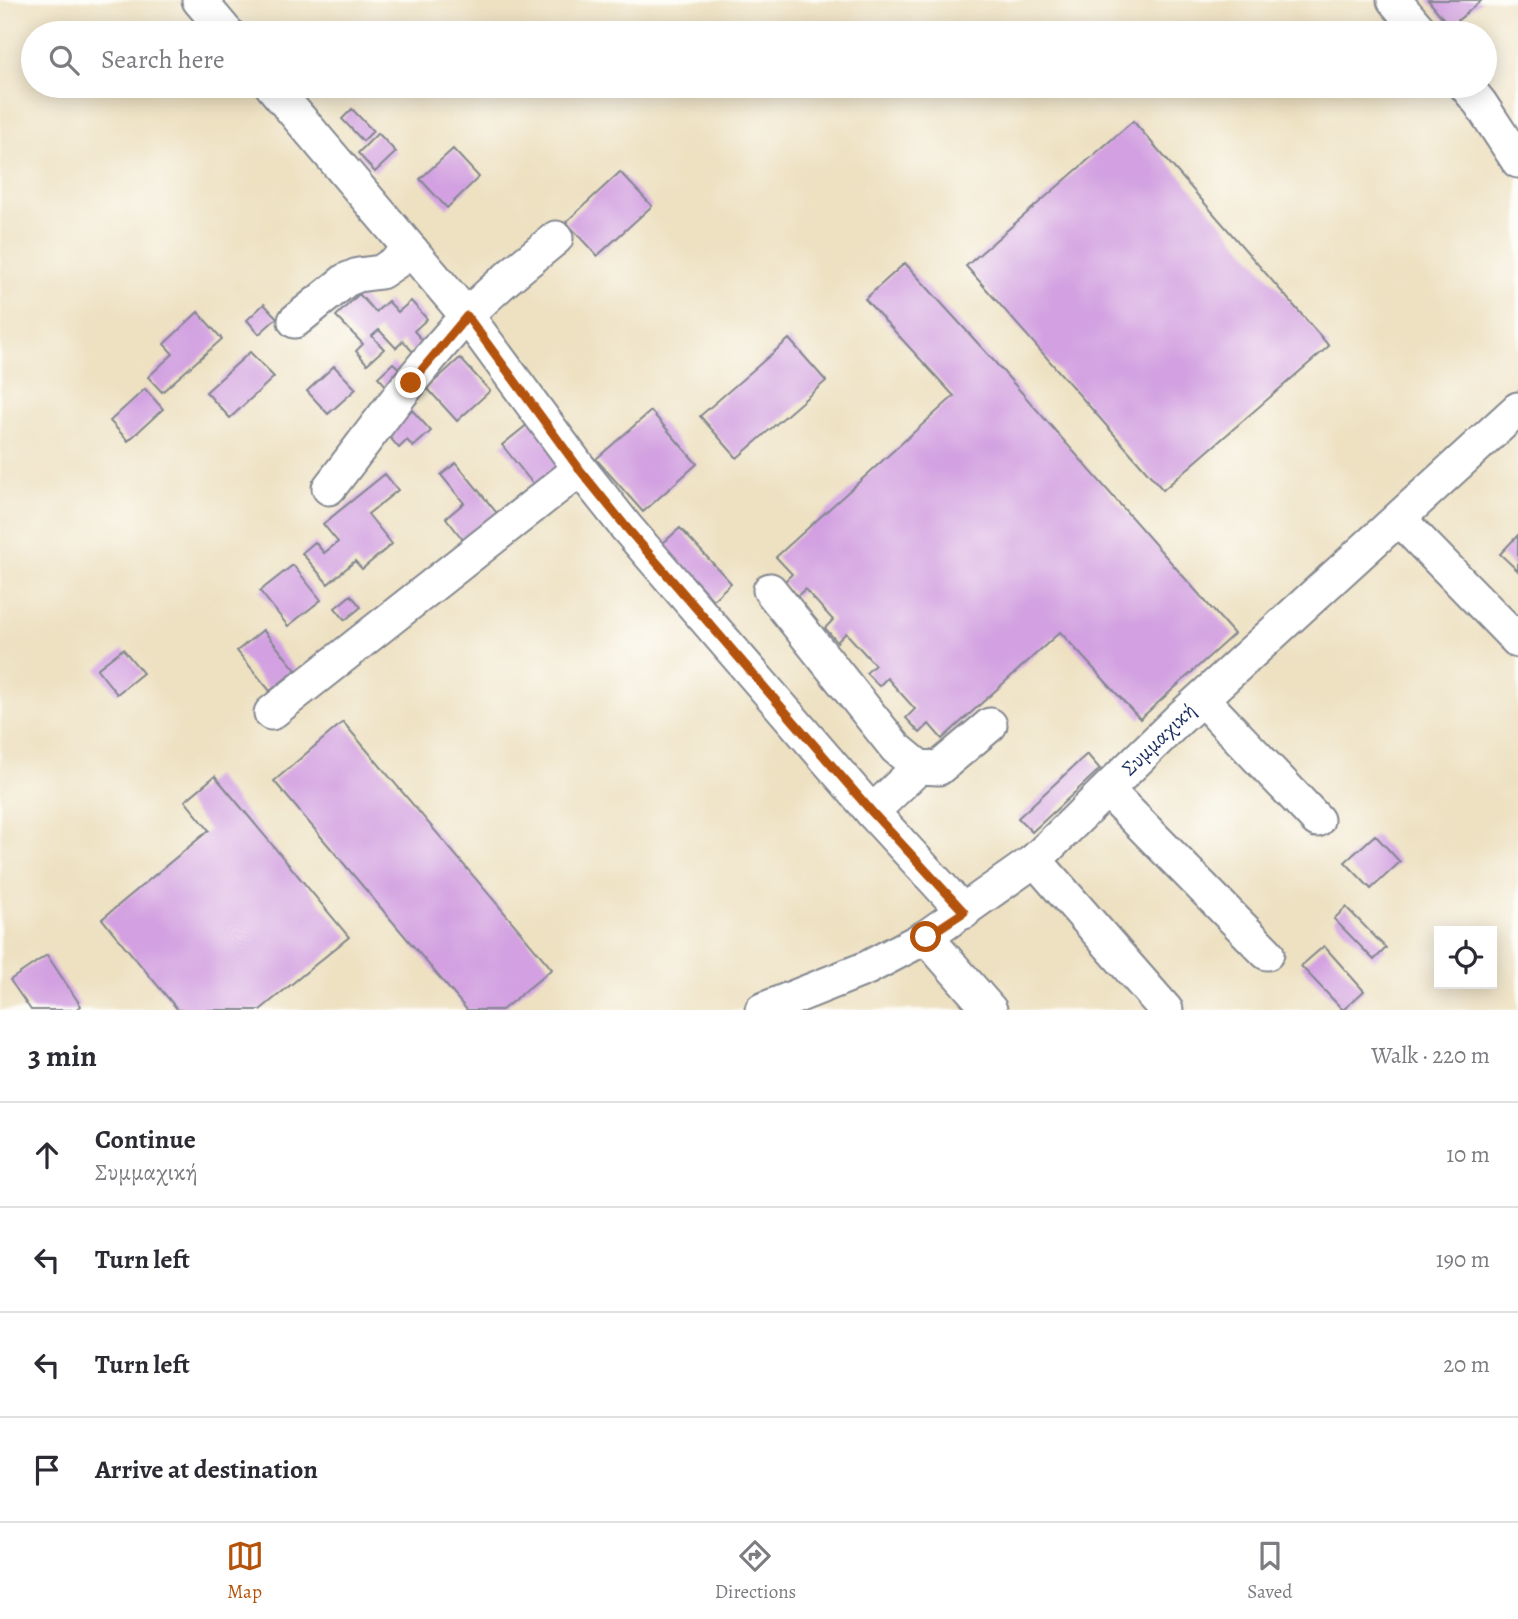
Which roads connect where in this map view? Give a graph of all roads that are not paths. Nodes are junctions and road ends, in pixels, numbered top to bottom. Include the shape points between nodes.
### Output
1 (199, 0) edge
2 (1394, 0) edge
3 (217, 21) edge
4 (1412, 21) edge
5 (282, 98) edge
6 (1476, 98) edge
7 (1518, 161) edge
8 (556, 238) dead end
9 (412, 251) junction
10 (467, 316) junction
11 (295, 321) dead end
12 (1518, 409) edge
13 (580, 470) junction
14 (328, 488) dead end
15 (1399, 519) junction
16 (770, 590) dead end
17 (1518, 641) edge
18 (1202, 699) junction
19 (271, 713) dead end
20 (990, 724) dead end
21 (919, 767) junction
22 (1107, 790) junction
23 (872, 812) junction
24 (1317, 820) dead end
25 (1035, 860) junction
26 (964, 912) junction
27 (926, 937) junction
28 (1268, 953) dead end
29 (762, 1010) edge
30 (990, 1010) edge
31 (1166, 1010) edge

1 - 3 street
2 - 4 street
5 - 9 street
6 - 7 street
8 - 10 street
9 - 10 street
9 - 11 street via 381,272 345,280
10 - 13 street
10 - 14 street
12 - 15 street, Συμμαχική
13 - 19 street
13 - 23 street
15 - 17 street
15 - 18 street, Συμμαχική
16 - 21 street via 896,748
18 - 22 street, Συμμαχική
18 - 24 street
20 - 21 street via 939,768
21 - 23 street
22 - 25 street, Συμμαχική
22 - 28 street
23 - 26 street
25 - 26 street, Συμμαχική
25 - 31 street
26 - 27 street, Συμμαχική
27 - 29 street, Συμμαχική via 867,968
27 - 30 street

